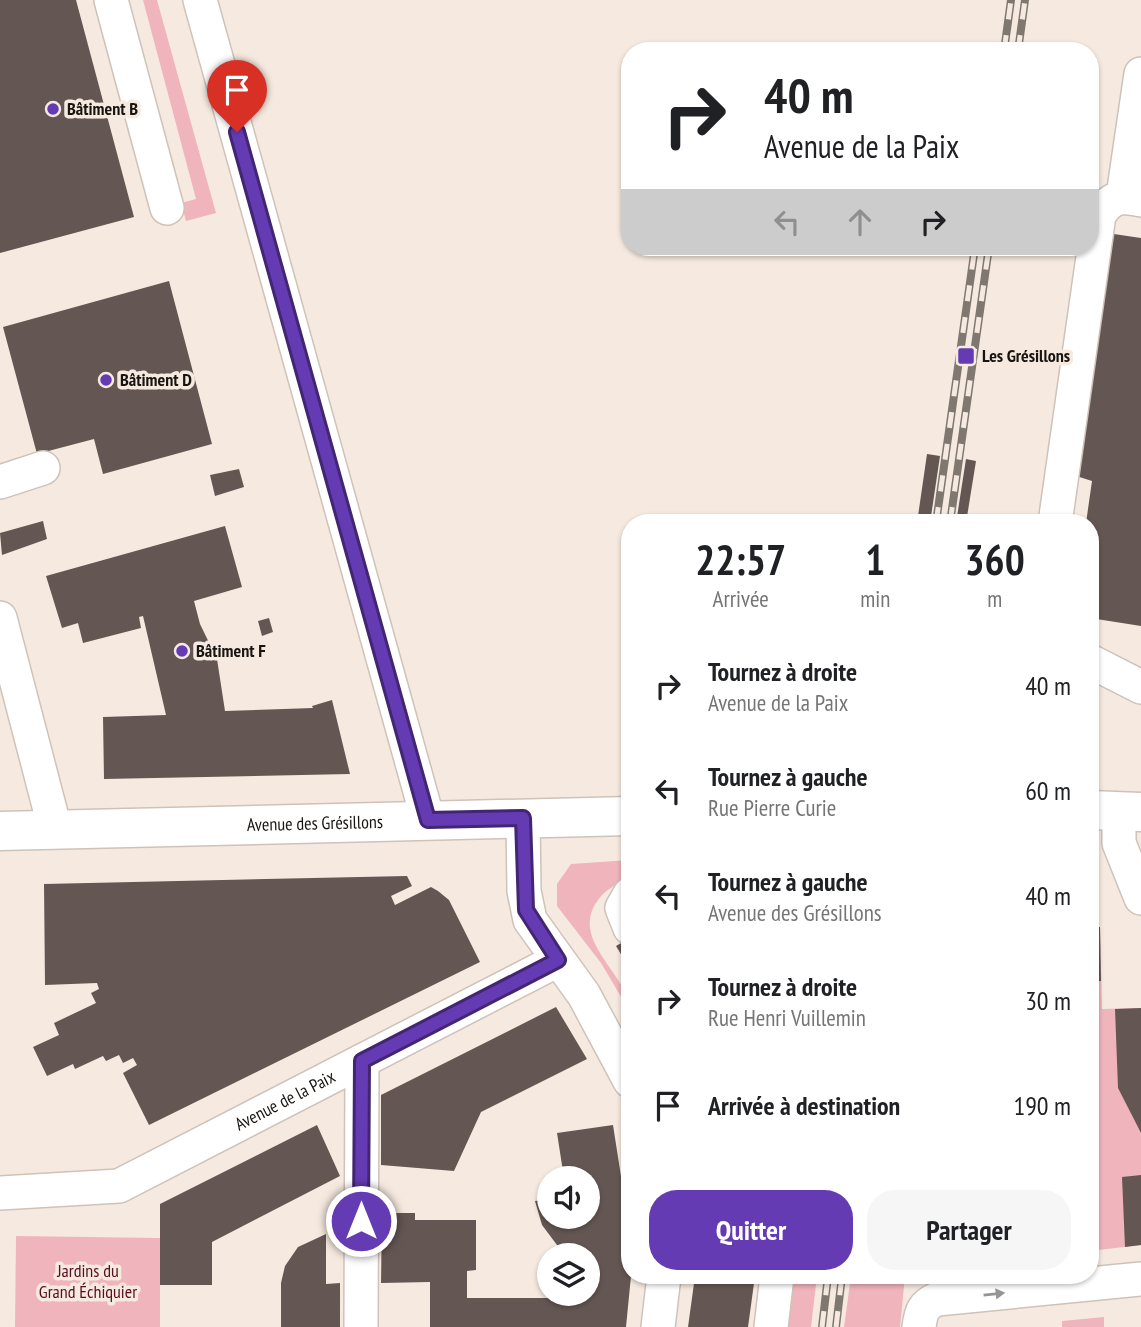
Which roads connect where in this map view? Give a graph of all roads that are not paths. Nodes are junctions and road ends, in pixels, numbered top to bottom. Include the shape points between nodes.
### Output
1 (111, 0) edge
2 (200, 0) edge
3 (1141, 74) edge
4 (1132, 198) edge
5 (167, 208) dead end
6 (1099, 222) edge
7 (1094, 256) edge
8 (43, 468) dead end
9 (0, 482) edge
10 (1056, 514) edge
11 (0, 618) edge
12 (1099, 666) edge
13 (1141, 687) edge
14 (1117, 811) edge
15 (523, 818) junction
16 (621, 818) edge
17 (428, 820) junction
18 (55, 829) junction
19 (0, 831) edge
20 (1141, 898) edge
21 (558, 960) junction
22 (621, 1060) edge
23 (362, 1061) junction
24 (0, 1194) edge
25 (1141, 1279) edge
26 (1099, 1283) edge
27 (663, 1284) edge
28 (776, 1284) edge
29 (1090, 1284) edge
30 (923, 1315) edge
31 (361, 1327) edge
32 (658, 1327) edge
33 (771, 1327) edge

1 - 5 street
2 - 17 street
3 - 4 street
4 - 6 street via 1109,201
7 - 10 street
8 - 9 street
11 - 18 street
12 - 13 street
14 - 20 street via 1119,843
15 - 16 main road, Avenue des Grésillons
15 - 17 main road, Avenue des Grésillons
15 - 21 street via 526,910
17 - 18 main road, Avenue des Grésillons
18 - 19 main road, Avenue des Grésillons
21 - 22 street
21 - 23 street, Avenue de la Paix
23 - 24 street, Avenue de la Paix via 119,1186
23 - 31 street
26 -> 25 street
27 - 32 street
28 - 33 street
30 -> 29 street via 937,1299

